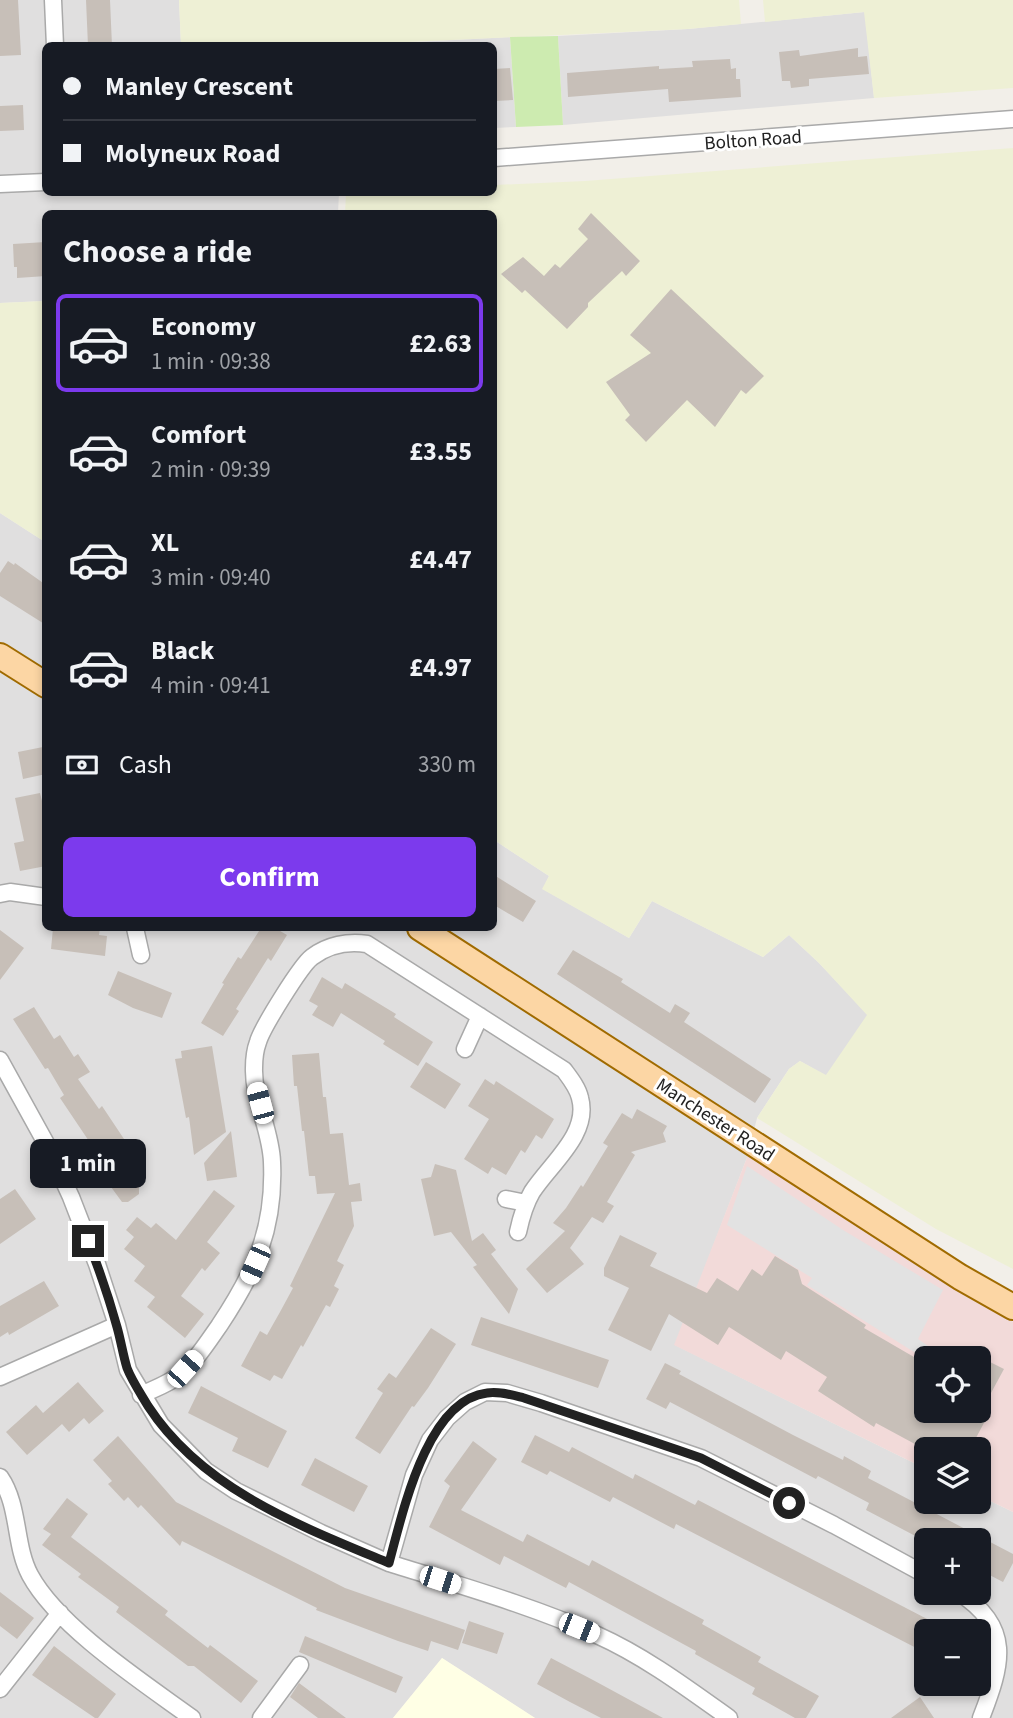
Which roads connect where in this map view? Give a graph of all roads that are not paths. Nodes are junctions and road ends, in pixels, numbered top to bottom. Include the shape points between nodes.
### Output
1 (53, 0) edge
2 (55, 42) edge
3 (1013, 119) edge
4 (497, 158) edge
5 (42, 182) edge
6 (0, 184) edge
7 (0, 656) edge
8 (42, 682) edge
9 (0, 894) edge
10 (42, 896) edge
11 (136, 931) edge
12 (425, 931) edge
13 (141, 955) dead end
14 (480, 1016) junction
15 (465, 1049) dead end
16 (0, 1060) edge
17 (506, 1199) dead end
18 (526, 1203) junction
19 (518, 1232) dead end
20 (1013, 1307) edge
21 (117, 1325) junction
22 (0, 1377) edge
23 (141, 1395) junction
24 (0, 1477) edge
25 (389, 1563) junction
26 (914, 1568) edge
27 (976, 1605) edge
28 (60, 1613) junction
29 (300, 1665) dead end
30 (0, 1689) edge
31 (192, 1718) edge
32 (261, 1718) edge
33 (729, 1718) edge
34 (981, 1718) edge

1 - 2 street
3 - 4 street, Bolton Road
5 - 6 street
7 - 8 main road
9 - 10 street
11 - 13 street
12 - 20 main road, Manchester Road
14 - 15 street
14 - 18 street via 564,1070 580,1097 579,1125
14 - 23 street via 367,944 338,945 309,959 258,1040 255,1053 255,1083 272,1164 269,1214 255,1264 196,1358 176,1378
16 - 21 street via 71,1197
17 - 18 street
18 - 19 street
21 - 22 street
21 - 23 street via 128,1370
23 - 25 street via 183,1449 236,1492
24 - 28 street via 12,1501 31,1576
25 - 26 street via 414,1475 430,1440 464,1402 485,1392 541,1403 701,1458
25 - 33 street via 600,1636 649,1663
27 - 34 street via 1002,1627 1000,1668
28 - 30 street
28 - 31 street
29 - 32 street

